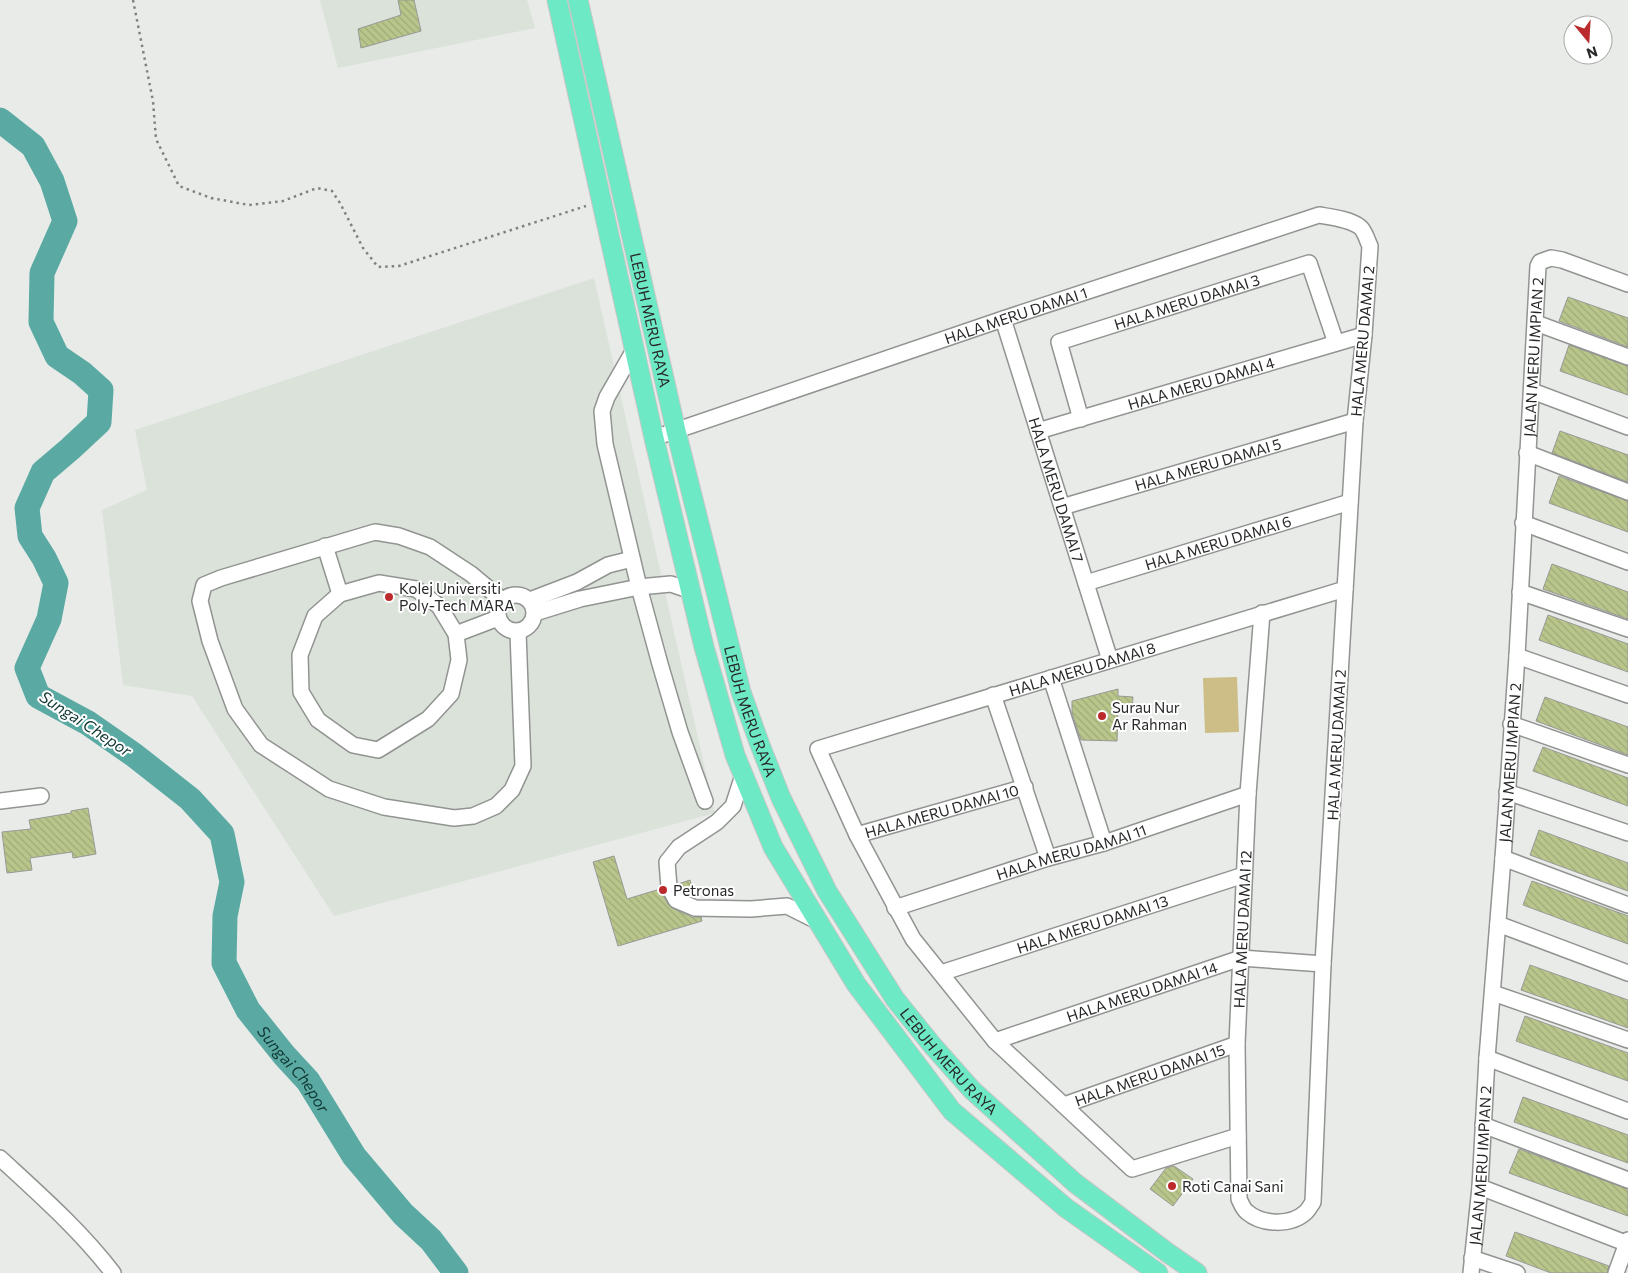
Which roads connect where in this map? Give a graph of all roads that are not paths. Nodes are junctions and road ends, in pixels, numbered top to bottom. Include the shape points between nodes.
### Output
1 (557, 0) edge
2 (578, 0) edge
3 (1370, 246) joint
4 (1628, 284) edge
5 (1003, 319) junction
6 (1536, 323) junction
7 (1364, 335) junction
8 (1336, 343) junction
9 (634, 350) junction
10 (1628, 357) edge
11 (1532, 390) junction
12 (1081, 419) junction
13 (1355, 421) junction
14 (1628, 426) edge
15 (676, 431) junction
16 (1038, 431) junction
17 (654, 438) junction
18 (1527, 453) junction
19 (1628, 492) edge
20 (1350, 502) junction
21 (1062, 507) junction
22 (1523, 523) junction
23 (325, 546) junction
24 (632, 559) junction
25 (1628, 562) edge
26 (1086, 583) junction
27 (639, 587) junction
28 (1345, 589) junction
29 (691, 591) junction
30 (1520, 592) junction
31 (340, 594) junction
32 (502, 600) junction
33 (532, 606) junction
34 (1262, 613) junction
35 (498, 618) junction
36 (1628, 629) edge
37 (518, 632) junction
38 (456, 634) junction
39 (1517, 656) junction
40 (1110, 660) junction
41 (1051, 678) junction
42 (993, 695) junction
43 (1628, 695) edge
44 (1512, 724) junction
45 (1628, 765) edge
46 (743, 775) junction
47 (1025, 787) junction
48 (1507, 792) junction
49 (1248, 794) junction
50 (41, 796) dead end
51 (0, 800) edge
52 (705, 801) dead end
53 (1628, 833) edge
54 (857, 835) junction
55 (1104, 843) junction
56 (1048, 858) junction
57 (1503, 858) junction
58 (1244, 875) junction
59 (1628, 905) edge
60 (895, 908) junction
61 (819, 922) junction
62 (1498, 924) junction
63 (1241, 958) junction
64 (1323, 964) junction
65 (941, 973) junction
66 (1628, 973) edge
67 (1493, 993) junction
68 (995, 1040) junction
69 (1628, 1040) edge
70 (1237, 1044) junction
71 (1487, 1058) junction
72 (1064, 1105) junction
73 (1627, 1106) edge
74 (1483, 1125) junction
75 (1238, 1136) junction
76 (0, 1158) edge
77 (1628, 1180) edge
78 (1480, 1188) junction
79 (1277, 1222) joint
80 (1628, 1242) edge
81 (1168, 1253) junction
82 (1472, 1258) junction
83 (1143, 1266) edge
84 (113, 1273) edge
85 (1158, 1273) edge
86 (1178, 1273) edge
87 (1197, 1273) edge
88 (1471, 1273) edge
89 (1517, 1273) edge
90 (1616, 1273) edge

1 - 9 main road, LEBUH MERU RAYA
2 - 15 main road, LEBUH MERU RAYA
3 - 5 street, HALA MERU DAMAI 1 via 1360,227 1319,215
3 - 7 street, HALA MERU DAMAI 2
4 - 6 street, JALAN MERU IMPIAN 2 via 1562,260 1551,258 1540,262
5 - 15 street, HALA MERU DAMAI 1
5 - 16 street, HALA MERU DAMAI 7
6 - 10 street
6 - 11 street, JALAN MERU IMPIAN 2
7 - 8 street, HALA MERU DAMAI 4
7 - 13 street, HALA MERU DAMAI 2
8 - 12 street, HALA MERU DAMAI 4
8 - 12 street, HALA MERU DAMAI 3 via 1309,263 1059,342
9 - 17 main road, LEBUH MERU RAYA
9 - 24 street via 602,411 605,444
11 - 14 street
11 - 18 street, JALAN MERU IMPIAN 2
12 - 16 street, HALA MERU DAMAI 4
13 - 20 street, HALA MERU DAMAI 2
13 - 21 street, HALA MERU DAMAI 5
15 - 17 street, HALA MERU DAMAI 1
15 - 81 main road, LEBUH MERU RAYA via 741,692 781,798 827,891 895,999 972,1090 1075,1183
16 - 21 street, HALA MERU DAMAI 7
17 - 29 main road, LEBUH MERU RAYA
18 - 19 street
18 - 22 street, JALAN MERU IMPIAN 2
20 - 26 street, HALA MERU DAMAI 6
20 - 28 street, HALA MERU DAMAI 2
21 - 26 street, HALA MERU DAMAI 7
22 - 25 street
22 - 30 street, JALAN MERU IMPIAN 2
23 - 31 street
23 - 32 street via 375,532 399,536 430,547 471,574
23 - 37 street via 204,585 200,601 210,641 235,709 261,745 329,789 384,807 454,818 473,816 496,806 512,790 523,766
24 - 27 street
24 - 33 street via 608,565
26 - 40 street, HALA MERU DAMAI 7
27 - 29 street via 671,584
27 - 33 street
27 - 52 street via 680,732
28 - 34 street, HALA MERU DAMAI 8
28 - 64 street, HALA MERU DAMAI 2
29 - 46 main road, LEBUH MERU RAYA via 714,683
30 - 36 street
30 - 39 street, JALAN MERU IMPIAN 2
31 - 38 street via 379,583 416,588 439,606
31 - 38 street via 315,616 300,655 301,692 318,720 353,745 378,750 428,719 451,694 459,660
32 - 33 street via 512,594 522,595
32 - 35 street
33 - 37 street via 532,622
34 - 40 street, HALA MERU DAMAI 8
34 - 49 street, HALA MERU DAMAI 12
35 - 37 street via 509,630
35 - 38 street
39 - 43 street
39 - 44 street, JALAN MERU IMPIAN 2
40 - 41 street, HALA MERU DAMAI 8
41 - 42 street, HALA MERU DAMAI 8
41 - 55 street
42 - 47 street
42 - 54 street, HALA MERU DAMAI 8 via 818,749
44 - 45 street
44 - 48 street, JALAN MERU IMPIAN 2
46 - 61 main road, LEBUH MERU RAYA via 773,847
46 - 61 street via 733,806 717,822 679,847 667,862 669,887 676,900 695,908 787,906
47 - 54 street, HALA MERU DAMAI 10
47 - 56 street
48 - 53 street
48 - 57 street, JALAN MERU IMPIAN 2
49 - 55 street, HALA MERU DAMAI 11
49 - 58 street, HALA MERU DAMAI 12
50 - 51 street
54 - 60 street
55 - 56 street, HALA MERU DAMAI 11
56 - 60 street, HALA MERU DAMAI 11
57 - 59 street
57 - 62 street, JALAN MERU IMPIAN 2
58 - 63 street, HALA MERU DAMAI 12
58 - 65 street, HALA MERU DAMAI 13
60 - 65 street via 913,939
61 - 83 main road, LEBUH MERU RAYA via 856,984 952,1110 1066,1208
62 - 66 street
62 - 67 street, JALAN MERU IMPIAN 2
63 - 64 street, HALA MERU DAMAI 14
63 - 68 street, HALA MERU DAMAI 14
63 - 70 street, HALA MERU DAMAI 12
64 - 79 street, HALA MERU DAMAI 2 via 1313,1202 1305,1213 1293,1220
65 - 68 street
67 - 69 street
67 - 71 street, JALAN MERU IMPIAN 2
68 - 72 street
70 - 72 street, HALA MERU DAMAI 15
70 - 75 street, HALA MERU DAMAI 12
71 - 73 street
71 - 74 street, JALAN MERU IMPIAN 2
72 - 75 street via 1132,1169
74 - 77 street
74 - 78 street, JALAN MERU IMPIAN 2
75 - 79 street, HALA MERU DAMAI 12 via 1239,1199 1246,1212 1260,1220
76 - 84 street via 76,1228
78 - 80 street
78 - 82 street, JALAN MERU IMPIAN 2
80 - 90 street
81 - 86 main road
81 - 87 main road, LEBUH MERU RAYA
82 - 88 street, JALAN MERU IMPIAN 2
82 - 89 street
83 - 85 main road, LEBUH MERU RAYA

